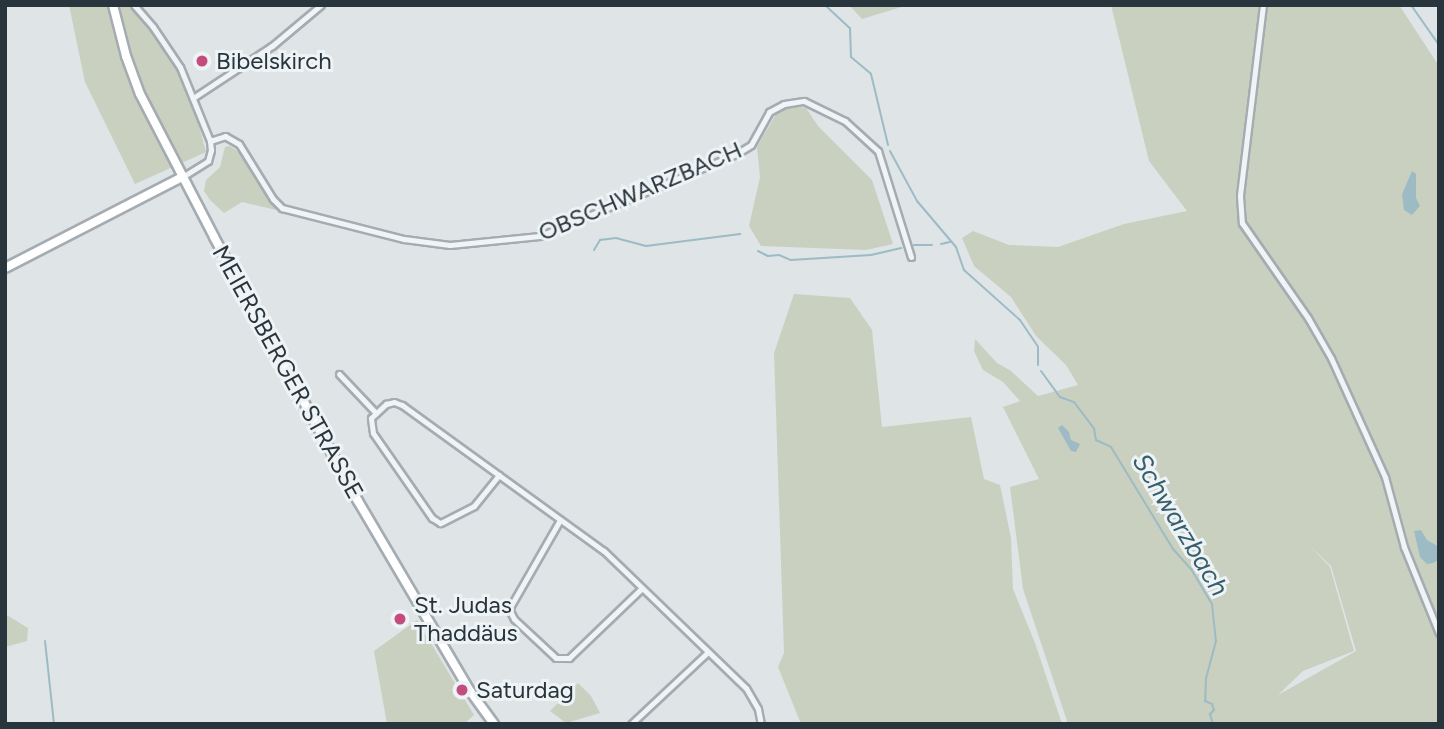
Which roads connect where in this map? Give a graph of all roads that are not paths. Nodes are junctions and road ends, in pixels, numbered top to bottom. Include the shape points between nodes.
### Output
1 (113, 5) edge
2 (134, 5) edge
3 (321, 5) edge
4 (1263, 5) edge
5 (193, 98) junction
6 (210, 141) junction
7 (182, 177) junction
8 (911, 257) dead end
9 (5, 268) edge
10 (339, 374) dead end
11 (376, 413) junction
12 (499, 475) junction
13 (560, 520) junction
14 (642, 588) junction
15 (1438, 633) edge
16 (708, 652) junction
17 (494, 724) edge
18 (631, 724) edge
19 (761, 724) edge

1 - 7 main road, MEIERSBERGER STRASSE via 140,94
2 - 5 street via 180,67
3 - 5 street via 272,46
4 - 15 street via 1239,211 1242,223 1320,338 1352,403 1384,477 1404,547
5 - 6 street
6 - 7 street via 208,161
6 - 8 street, OBSCHWARZBACH via 225,136 239,144 282,208 404,239 450,245 540,236 736,154 751,145 769,112 804,101 845,121 878,151
7 - 9 main road
7 - 17 main road, MEIERSBERGER STRASSE via 351,490
10 - 11 street
11 - 12 street via 386,404 402,405
11 - 12 street via 370,418 373,433 440,523 474,506
12 - 13 street
13 - 14 street via 604,551
13 - 14 street via 509,609 556,658 569,658
14 - 16 street
16 - 18 street
16 - 19 street via 753,698

